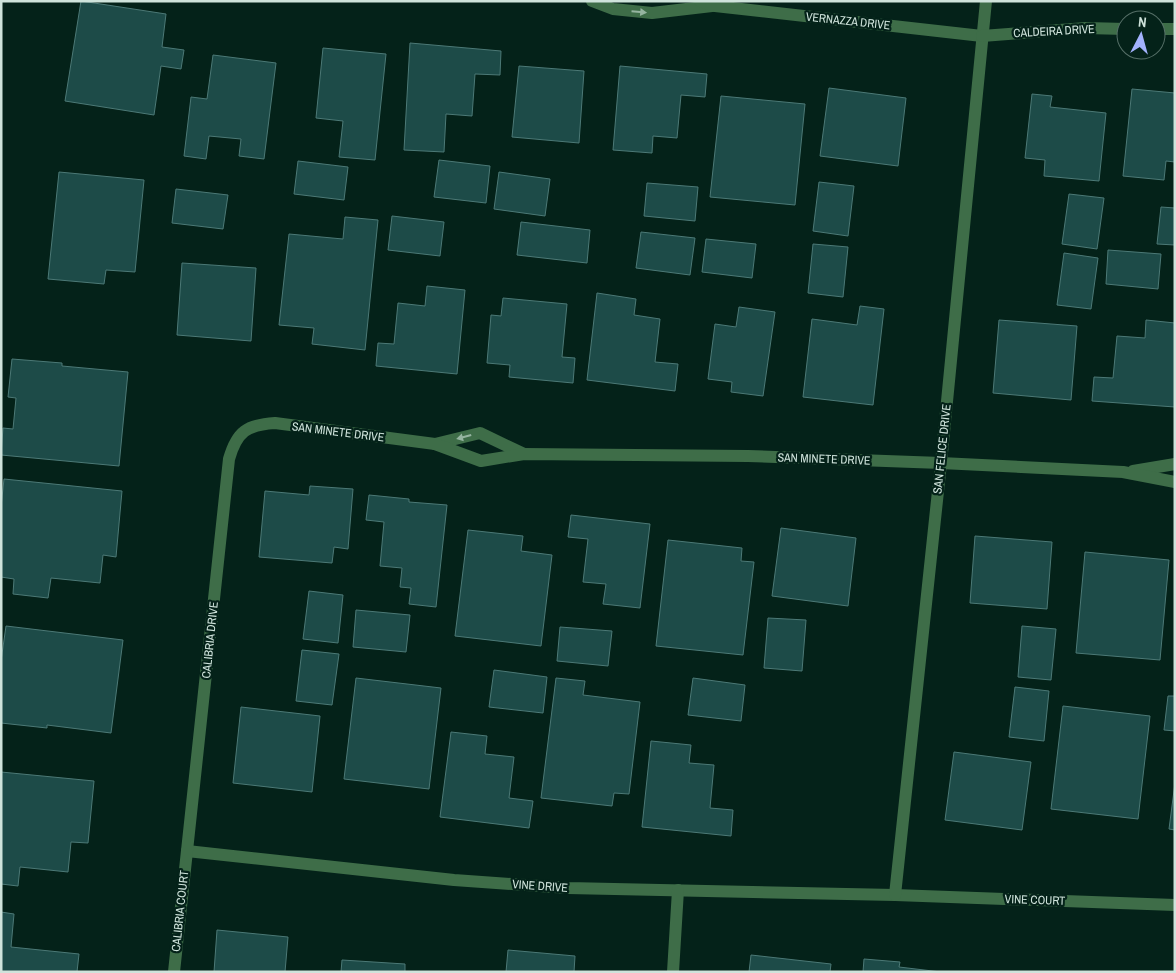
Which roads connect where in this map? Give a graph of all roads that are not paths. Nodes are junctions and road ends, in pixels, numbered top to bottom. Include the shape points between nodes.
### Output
1 (592, 1) edge
2 (700, 1) edge
3 (986, 1) edge
4 (715, 6) junction
5 (1116, 28) edge
6 (982, 36) junction
7 (242, 432) joint
8 (435, 444) junction
9 (524, 454) junction
10 (941, 463) junction
11 (1175, 464) edge
12 (1123, 472) junction
13 (1175, 482) edge
14 (187, 851) junction
15 (678, 890) junction
16 (895, 896) junction
17 (1175, 905) edge
18 (174, 972) edge
19 (673, 972) edge

1 -> 4 street, VERNAZZA DRIVE via 613,10 652,13
2 - 4 street, VERNAZZA DRIVE
3 - 6 street, SAN FELICE DRIVE
4 - 6 street, VERNAZZA DRIVE
5 - 6 street, CALDEIRA DRIVE
6 - 10 street, SAN FELICE DRIVE
7 - 8 street, SAN MINETE DRIVE via 258,424 275,423
7 - 14 street, CALIBRIA DRIVE via 232,448 230,459
8 - 9 street, SAN MINETE DRIVE via 481,461
9 -> 8 street, SAN MINETE DRIVE via 480,433
9 - 10 street, SAN MINETE DRIVE via 748,456
10 - 12 street, SAN MINETE DRIVE
10 - 16 street, SAN FELICE DRIVE
11 - 12 street, SAN MINETE DRIVE
12 - 13 street, SAN MINETE DRIVE
14 - 15 street, VINE DRIVE via 454,880 568,888
14 - 18 street, CALIBRIA COURT
15 - 16 street, VINE DRIVE
15 - 19 street
16 - 17 street, VINE COURT

